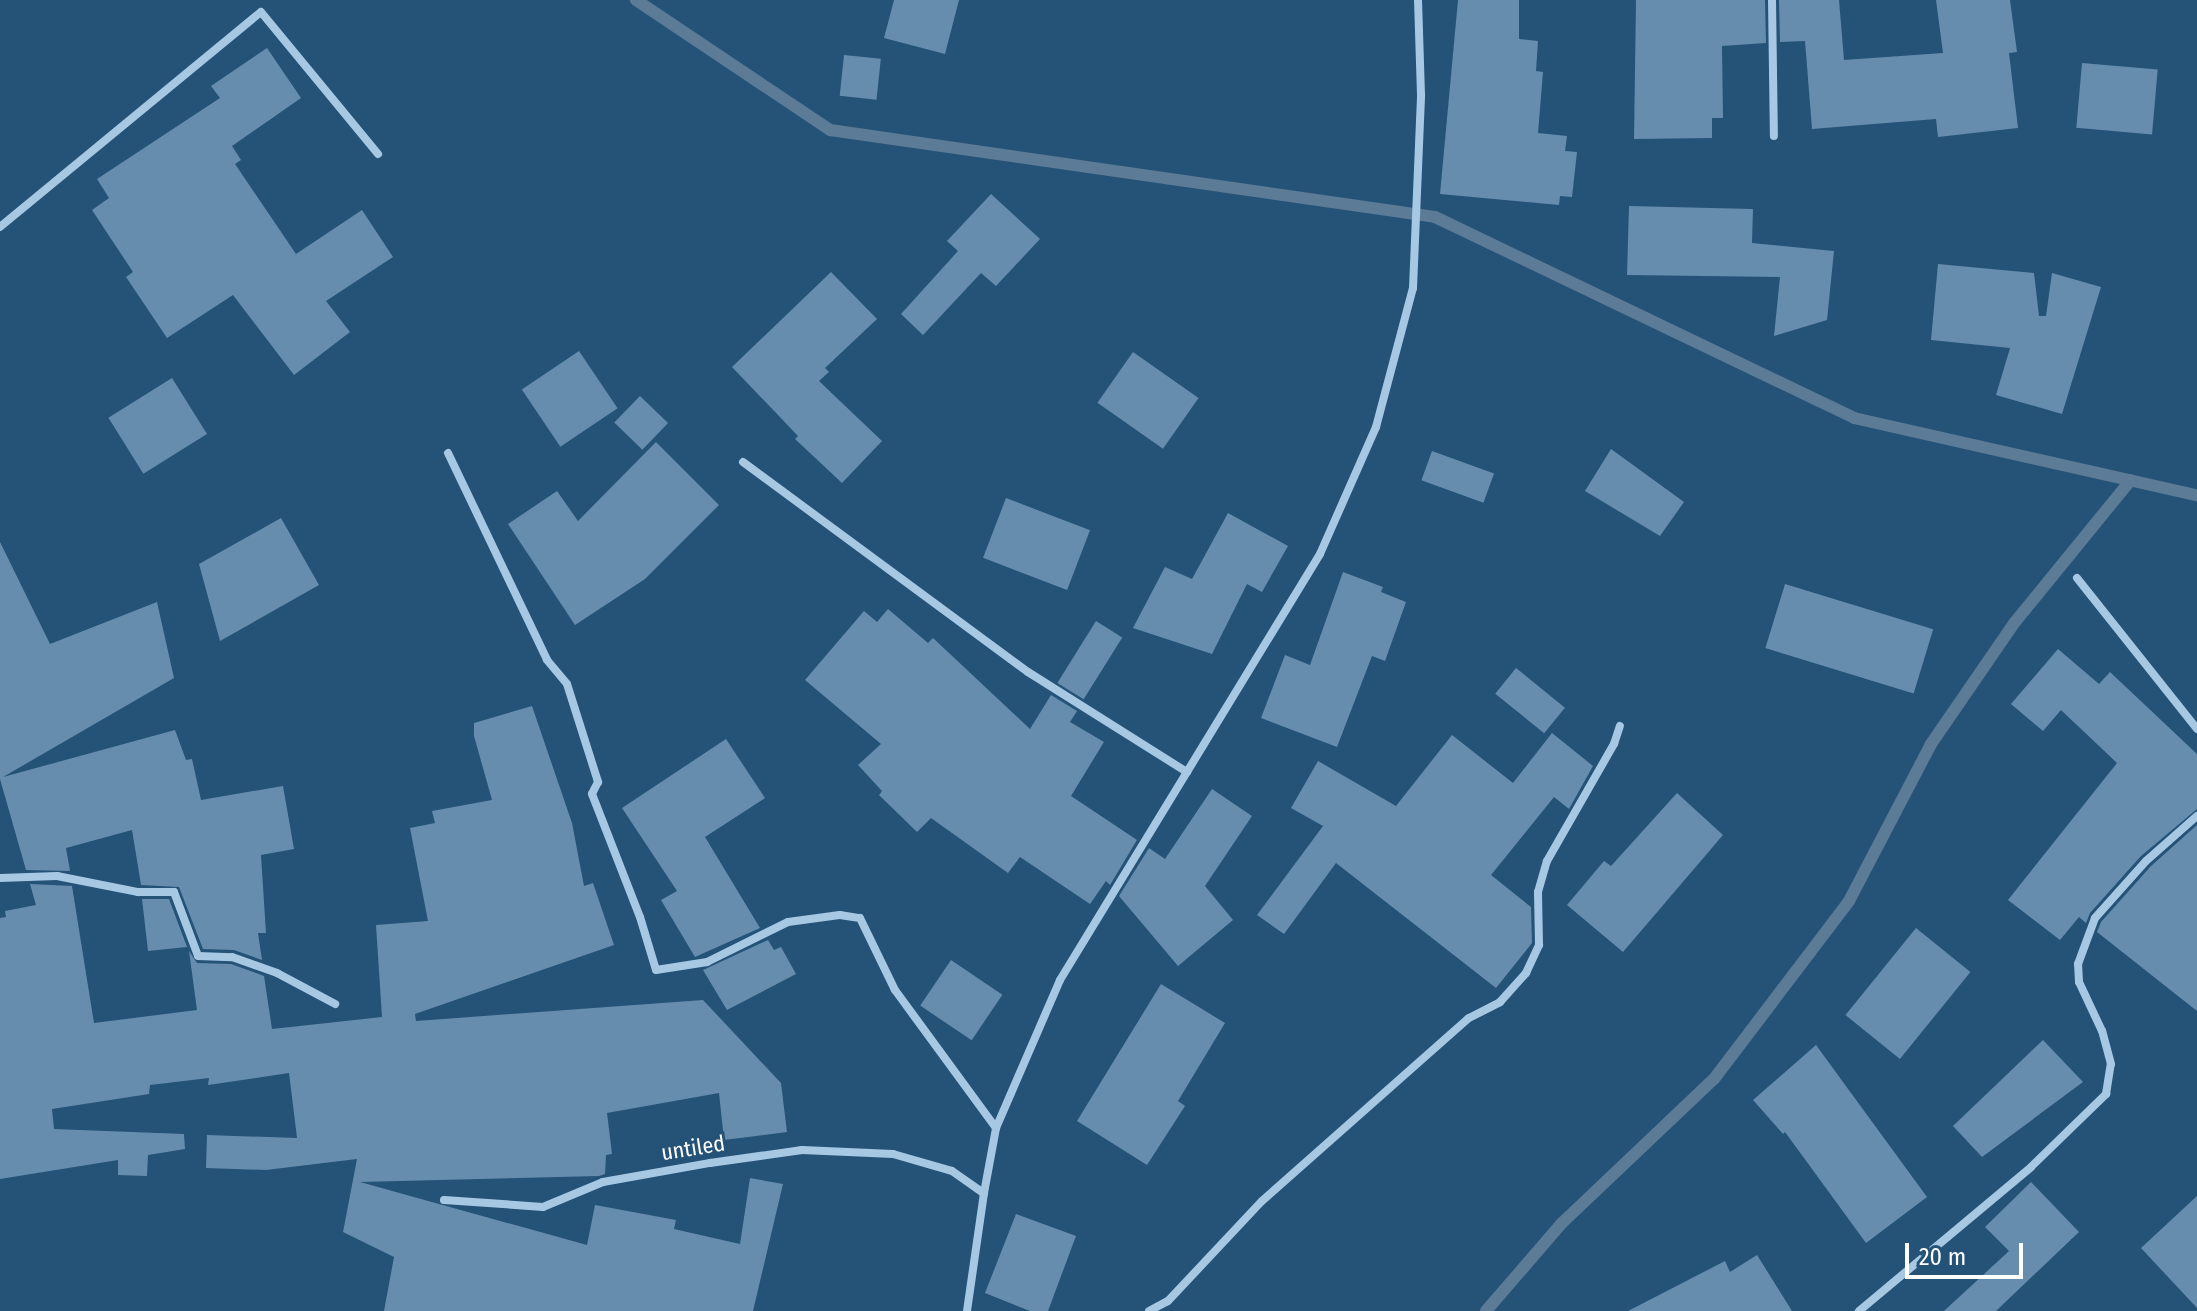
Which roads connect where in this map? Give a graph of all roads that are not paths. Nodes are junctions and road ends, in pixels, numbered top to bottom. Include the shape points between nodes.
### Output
1 (1418, 0) edge
2 (1772, 0) edge
3 (1774, 136) dead end
4 (378, 154) dead end
5 (0, 227) edge
6 (448, 453) dead end
7 (743, 462) dead end
8 (2077, 578) dead end
9 (1620, 726) dead end
10 (2197, 729) edge
11 (1187, 772) junction
12 (2197, 816) edge
13 (0, 878) edge
14 (335, 1004) dead end
15 (996, 1128) junction
16 (984, 1193) junction
17 (444, 1200) dead end
18 (967, 1311) edge
19 (1149, 1311) edge
20 (1859, 1311) edge

1 - 11 street via 1421,95 1413,288 1376,427 1320,554
2 - 3 street
4 - 5 street via 261,12
6 - 15 street via 547,660 567,684 598,782 592,794 656,970 707,962 788,922 840,915 860,918 895,990
7 - 11 street via 1028,672
8 - 10 street
9 - 19 street via 1547,861 1538,892 1539,945 1526,973 1500,1002 1469,1018 1262,1201 1168,1301
11 - 15 street via 1060,980
12 - 20 street via 2146,861 2095,918 2078,964 2079,982 2111,1064 2106,1094 2031,1167
13 - 14 street via 57,876 138,892 174,892 198,956 232,957 277,973
15 - 16 street
16 - 17 street, untiled via 952,1171 893,1154 802,1150 603,1182 543,1207
16 - 18 street

